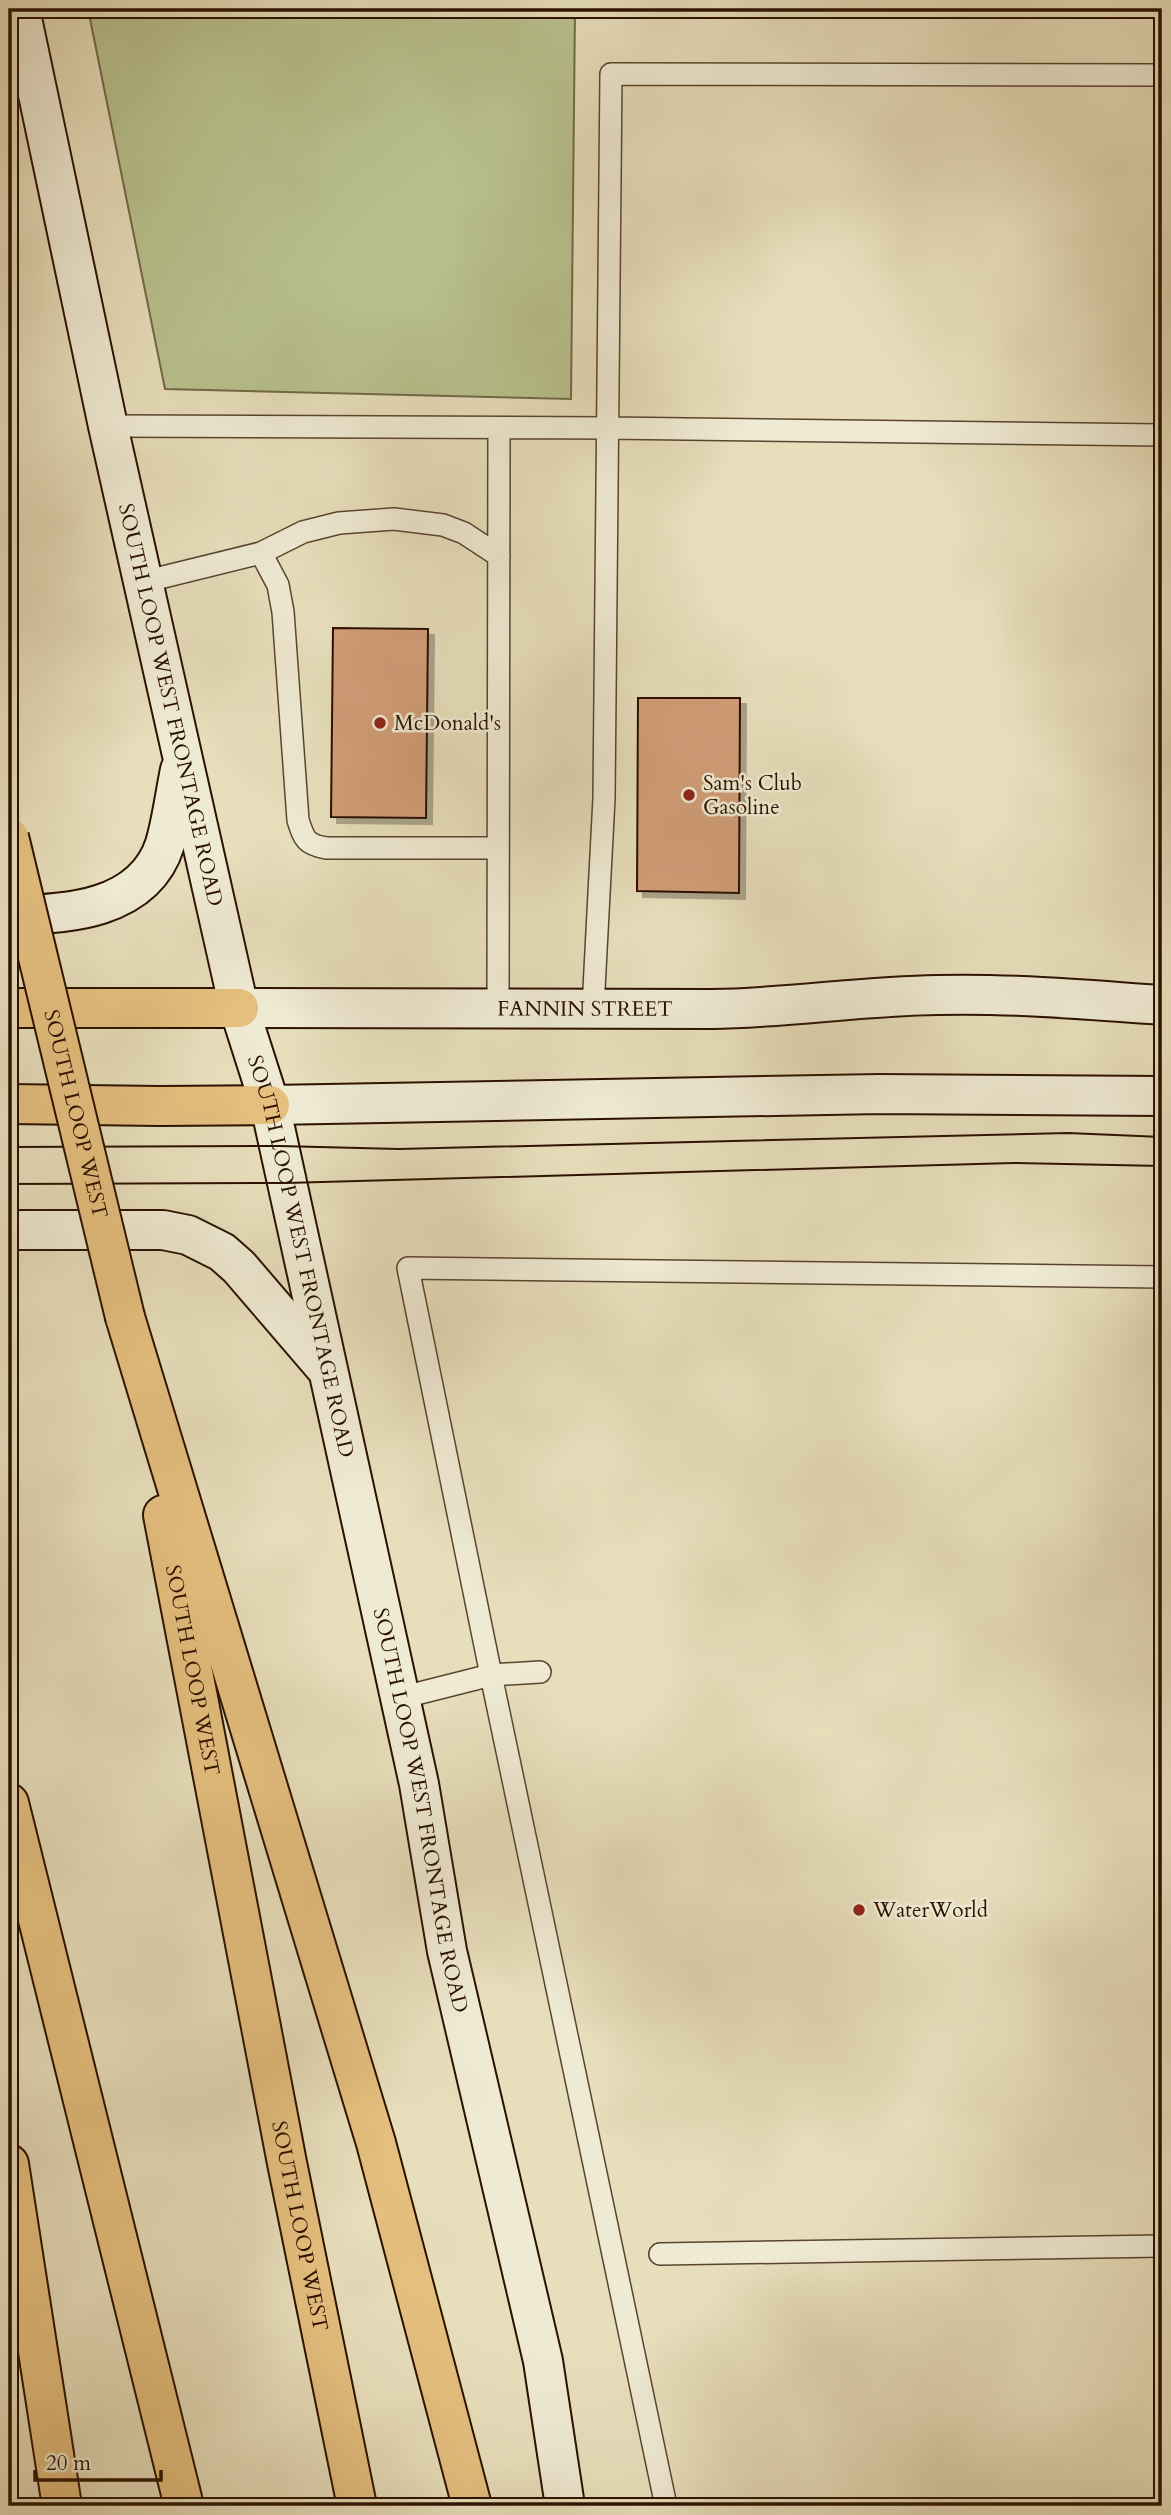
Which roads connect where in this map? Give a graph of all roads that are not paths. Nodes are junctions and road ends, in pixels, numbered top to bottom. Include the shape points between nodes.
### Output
1 (20, 9) edge
2 (1162, 75) edge
3 (108, 426) junction
4 (499, 428) junction
5 (609, 428) junction
6 (1162, 435) edge
7 (261, 553) junction
8 (499, 556) junction
9 (143, 582) junction
10 (183, 755) junction
11 (9, 837) edge
12 (498, 848) junction
13 (9, 915) edge
14 (1162, 1005) edge
15 (9, 1007) edge
16 (239, 1008) junction
17 (593, 1008) junction
18 (498, 1009) junction
19 (1162, 1096) edge
20 (9, 1104) edge
21 (270, 1105) junction
22 (9, 1230) edge
23 (1162, 1277) edge
24 (125, 1317) junction
25 (328, 1371) junction
26 (540, 1672) dead end
27 (491, 1675) junction
28 (400, 1698) junction
29 (9, 1803) edge
30 (9, 2164) edge
31 (1162, 2246) edge
32 (660, 2254) dead end
33 (62, 2506) edge
34 (184, 2506) edge
35 (357, 2506) edge
36 (472, 2506) edge
37 (565, 2506) edge
38 (666, 2506) edge

1 - 3 main road, SOUTH LOOP WEST FRONTAGE ROAD
2 - 5 lane via 611,74
3 - 4 lane
3 - 9 main road, SOUTH LOOP WEST FRONTAGE ROAD
4 - 5 lane
4 - 8 lane
5 - 6 lane
5 - 17 lane via 604,798
7 - 8 lane via 303,532 394,519 464,533
7 - 9 lane
7 - 12 lane via 278,585 283,612 298,820 306,840 327,848
8 - 12 lane
9 - 10 main road, SOUTH LOOP WEST FRONTAGE ROAD
10 - 13 main road via 164,845 144,879 109,902 88,908 51,915
10 - 16 main road, SOUTH LOOP WEST FRONTAGE ROAD
11 - 24 main road, SOUTH LOOP WEST, bridge
12 - 18 lane
14 - 17 main road, FANNIN STREET via 934,995 761,1008
15 - 16 main road, FANNIN STREET
16 - 18 main road, FANNIN STREET
16 - 21 main road, SOUTH LOOP WEST FRONTAGE ROAD
17 - 18 main road, FANNIN STREET
19 - 21 main road via 880,1094
20 - 21 main road
21 - 25 main road, SOUTH LOOP WEST FRONTAGE ROAD
22 - 25 main road via 163,1230 188,1235 222,1252 239,1267
23 - 27 lane via 408,1268
24 - 35 main road, SOUTH LOOP WEST
24 - 36 main road via 376,2143
25 - 28 main road, SOUTH LOOP WEST FRONTAGE ROAD
26 - 27 lane
27 - 28 lane
27 - 38 lane
28 - 37 main road, SOUTH LOOP WEST FRONTAGE ROAD via 447,1951 543,2361
29 - 34 main road
30 - 33 main road
31 - 32 lane

